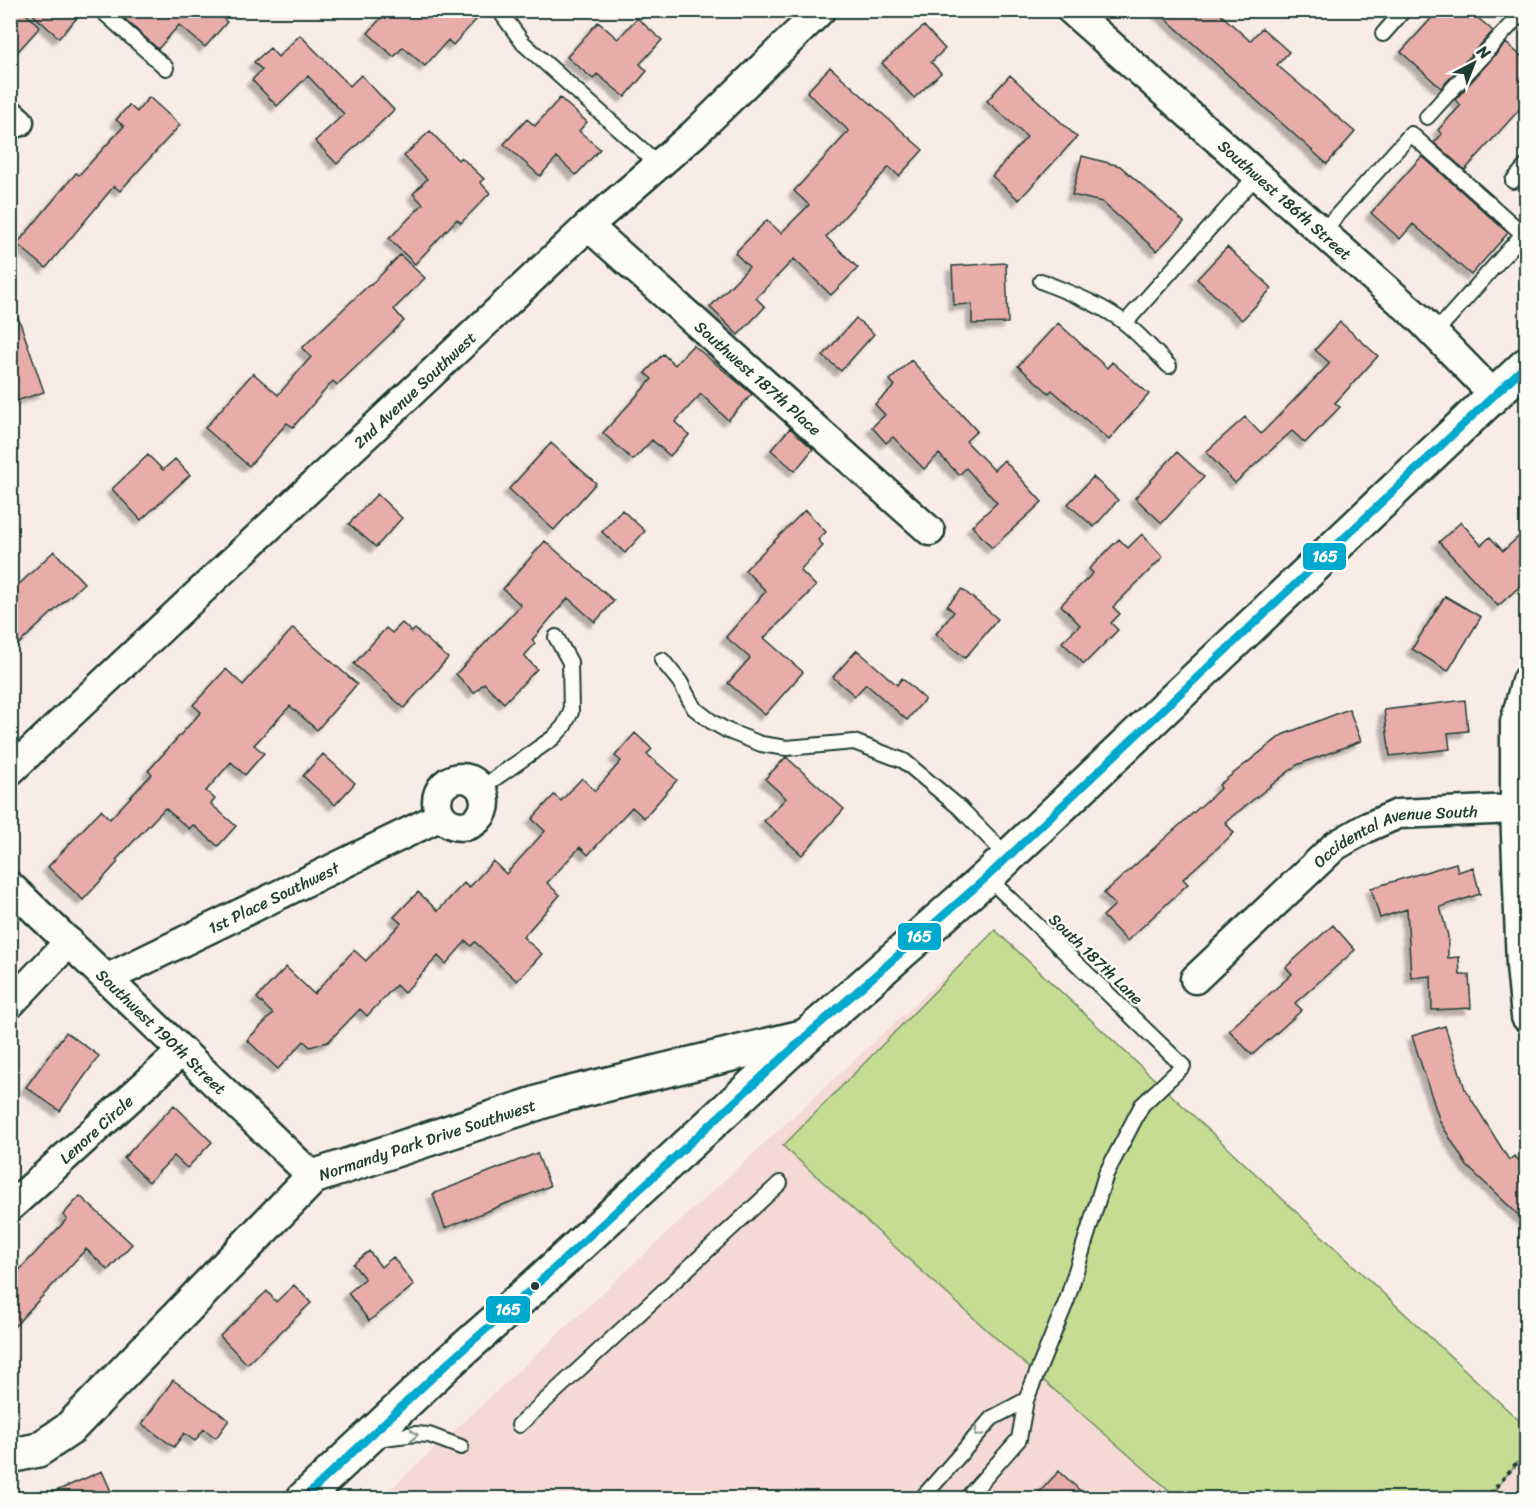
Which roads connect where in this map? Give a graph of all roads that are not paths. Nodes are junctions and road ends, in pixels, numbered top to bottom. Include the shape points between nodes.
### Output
1 (101, 10) edge
2 (500, 10) edge
3 (821, 10) edge
4 (1071, 10) edge
5 (1404, 10) edge
6 (1524, 10) edge
7 (1383, 34) dead end
8 (166, 68) dead end
9 (1427, 117) dead end
10 (659, 165) junction
11 (1527, 166) edge
12 (1257, 175) junction
13 (1513, 181) dead end
14 (588, 226) junction
15 (1322, 232) junction
16 (1041, 281) dead end
17 (1125, 323) junction
18 (1434, 334) junction
19 (1169, 366) dead end
20 (1526, 368) edge
21 (1495, 396) junction
22 (930, 531) dead end
23 (556, 637) dead end
24 (662, 660) dead end
25 (1527, 681) edge
26 (10, 771) edge
27 (481, 788) joint
28 (1515, 809) junction
29 (998, 867) junction
30 (10, 886) edge
31 (69, 942) junction
32 (108, 978) junction
33 (1195, 979) dead end
34 (10, 1004) edge
35 (1527, 1017) edge
36 (806, 1036) junction
37 (181, 1052) junction
38 (314, 1177) junction
39 (780, 1183) dead end
40 (10, 1207) edge
41 (1026, 1400) junction
42 (519, 1425) dead end
43 (365, 1441) junction
44 (461, 1447) dead end
45 (10, 1456) edge
46 (304, 1498) edge
47 (922, 1498) edge
48 (967, 1498) edge

1 - 8 lane
2 - 10 lane via 524,43
3 - 10 street, 2nd Avenue Southwest
4 - 12 street, Southwest 186th Street
5 - 7 lane
6 - 9 lane
10 - 14 street, 2nd Avenue Southwest
11 - 13 lane
12 - 15 street, Southwest 186th Street
12 - 17 lane
14 - 22 street, Southwest 187th Place
14 - 26 street, 2nd Avenue Southwest
15 - 18 street, Southwest 186th Street
15 - 18 lane via 1412,134 1523,234
16 - 17 lane
17 - 19 lane
18 - 21 street, Southwest 186th Street
20 - 21 main road
21 - 29 main road
23 - 27 lane via 570,662 571,712 553,738
24 - 29 lane, South 187th Lane via 694,708 728,731 761,744 787,748 854,742 904,761 960,808
25 - 28 street via 1515,722
27 - 32 street, 1st Place Southwest via 461,777 447,782 437,794 441,816
28 - 33 street, Occidental Avenue South via 1398,814 1368,827 1335,846
28 - 35 street via 1521,966
29 - 36 main road
29 - 41 lane, South 187th Lane via 1183,1066 1142,1105 1106,1174 1067,1300
30 - 31 street, Southwest 190th Street
31 - 32 street, Southwest 190th Street
31 - 34 street
32 - 37 street, Southwest 190th Street
36 - 38 main road, Normandy Park Drive Southwest via 559,1096
36 - 43 main road
37 - 38 street, Southwest 190th Street
37 - 40 street, Lenore Circle
38 - 45 main road, Normandy Park Drive Southwest via 68,1430 38,1450
39 - 42 lane
41 -> 47 lane via 992,1418
41 - 48 lane via 1019,1439
43 -> 44 lane via 415,1434
43 - 46 main road

